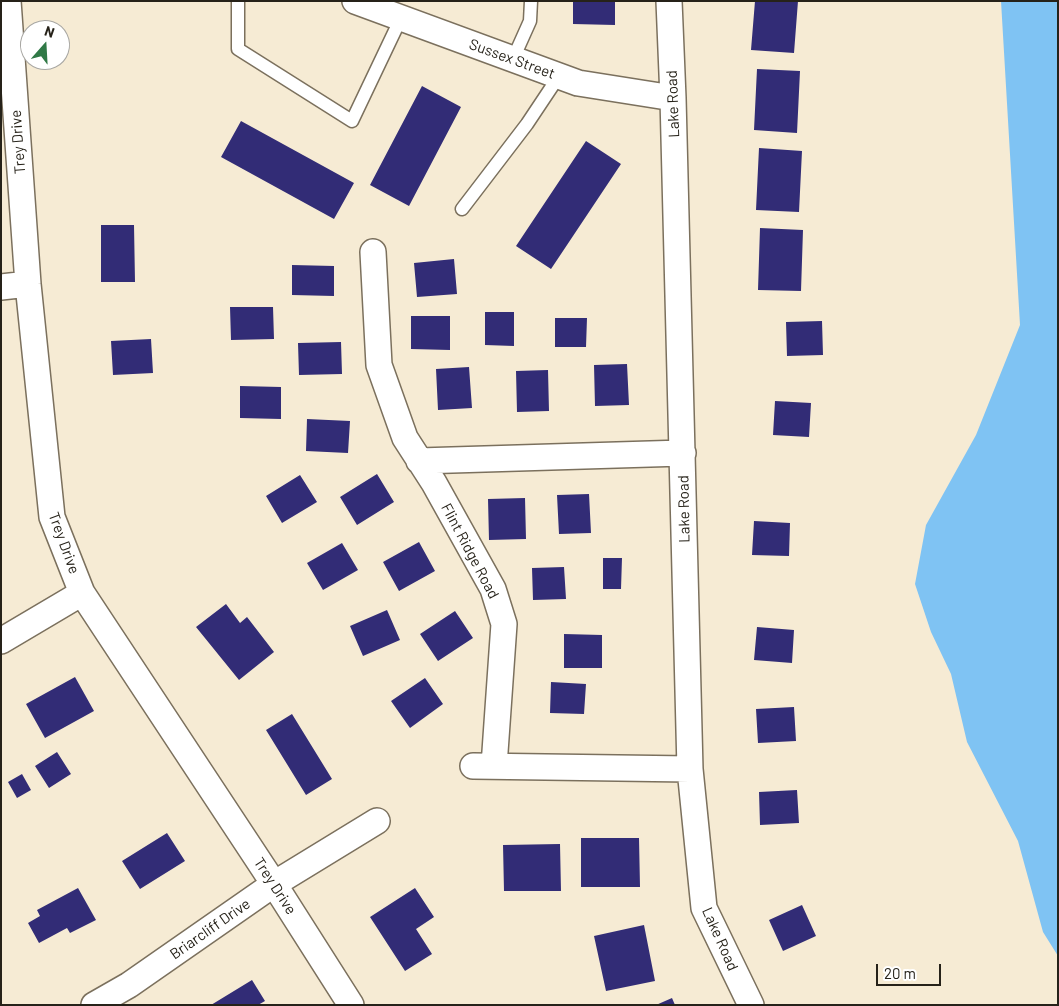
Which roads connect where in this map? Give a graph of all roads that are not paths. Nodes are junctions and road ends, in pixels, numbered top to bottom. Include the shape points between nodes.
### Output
1 (8, 1) edge
2 (238, 1) edge
3 (355, 1) edge
4 (530, 1) edge
5 (669, 1) edge
6 (401, 18) junction
7 (513, 59) junction
8 (559, 76) junction
9 (673, 98) junction
10 (462, 209) dead end
11 (373, 252) dead end
12 (28, 284) junction
13 (1, 287) edge
14 (683, 453) junction
15 (419, 460) junction
16 (82, 593) junction
17 (1, 641) edge
18 (690, 769) junction
19 (377, 821) dead end
20 (274, 884) junction
21 (94, 1005) edge
22 (351, 1005) edge
23 (751, 1005) edge

1 - 12 street, Trey Drive
2 - 6 lane via 238,49 352,121
3 - 6 street, Sussex Street
4 - 7 lane via 530,21
5 - 9 street, Lake Road
6 - 7 street, Sussex Street
7 - 8 street, Sussex Street
8 - 9 street, Sussex Street via 578,83
8 - 10 lane
9 - 14 street, Lake Road
11 - 15 street, Flint Ridge Road via 379,364 405,438
12 - 13 street
12 - 16 street, Trey Drive via 52,517
14 - 15 street
14 - 18 street, Lake Road
15 - 18 street, Flint Ridge Road via 493,589 504,624 483,766
16 - 17 street
16 - 20 street, Trey Drive
18 - 23 street, Lake Road via 704,908
19 - 20 street, Briarcliff Drive
20 - 21 street, Briarcliff Drive via 129,985
20 - 22 street, Trey Drive

